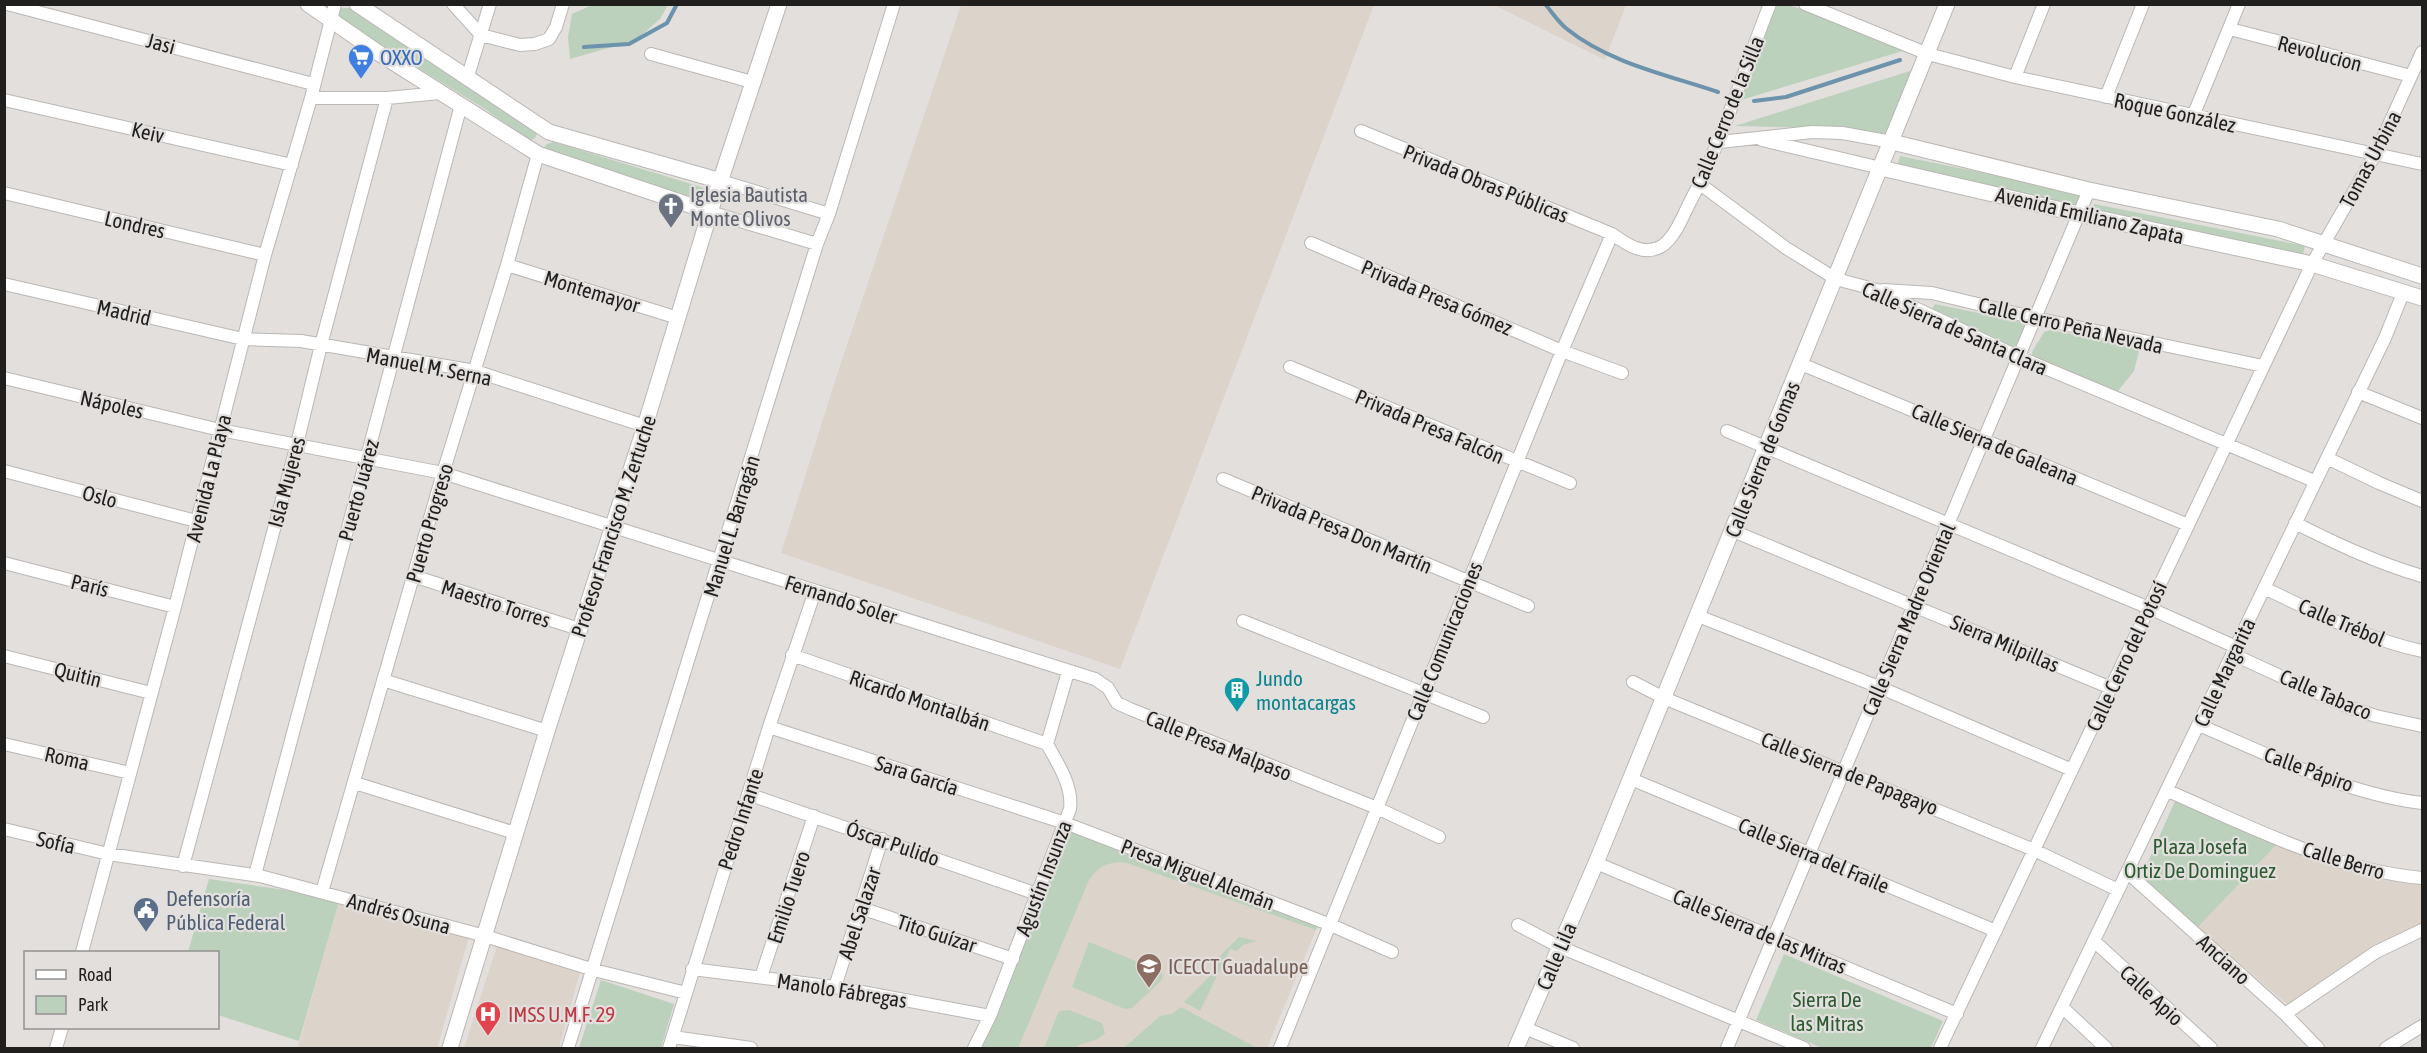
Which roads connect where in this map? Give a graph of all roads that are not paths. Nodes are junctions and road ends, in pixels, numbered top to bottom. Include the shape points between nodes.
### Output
1 (7, 4) edge
2 (308, 4) edge
3 (335, 4) edge
4 (357, 4) edge
5 (453, 4) edge
6 (490, 4) edge
7 (563, 4) edge
8 (779, 4) edge
9 (894, 4) edge
10 (1770, 4) edge
11 (1805, 4) edge
12 (1947, 4) edge
13 (2044, 4) edge
14 (2143, 4) edge
15 (2239, 4) edge
16 (331, 20) junction
17 (2230, 29) junction
18 (481, 35) junction
19 (2422, 52) edge
20 (651, 54) dead end
21 (1928, 54) junction
22 (2015, 76) junction
23 (2411, 76) junction
24 (467, 79) junction
25 (752, 82) junction
26 (314, 84) junction
27 (440, 93) junction
28 (2106, 97) junction
29 (311, 98) junction
30 (387, 98) junction
31 (4, 100) edge
32 (461, 105) junction
33 (2193, 116) junction
34 (1361, 131) dead end
35 (1755, 138) junction
36 (1720, 142) junction
37 (1892, 142) junction
38 (2376, 153) junction
39 (538, 154) junction
40 (2422, 164) edge
41 (292, 165) junction
42 (1881, 168) junction
43 (721, 181) junction
44 (1700, 184) junction
45 (2089, 190) junction
46 (4, 193) edge
47 (710, 212) junction
48 (829, 214) junction
49 (2079, 214) junction
50 (1612, 234) junction
51 (1311, 243) dead end
52 (2324, 243) junction
53 (817, 244) junction
54 (1661, 246) joint
55 (265, 255) junction
56 (2312, 264) junction
57 (507, 265) junction
58 (2422, 276) edge
59 (1836, 279) junction
60 (4, 284) edge
61 (1877, 290) junction
62 (2403, 293) junction
63 (2422, 298) edge
64 (678, 318) junction
65 (2035, 318) junction
66 (243, 339) junction
67 (321, 345) junction
68 (1562, 351) junction
69 (393, 357) junction
70 (2019, 357) junction
71 (1801, 364) junction
72 (2264, 366) junction
73 (1290, 367) dead end
74 (474, 371) junction
75 (1622, 373) dead end
76 (4, 378) edge
77 (2358, 392) junction
78 (2422, 418) edge
79 (645, 426) junction
80 (220, 430) junction
81 (1727, 431) dead end
82 (1984, 439) junction
83 (297, 444) junction
84 (2227, 444) junction
85 (1767, 448) junction
86 (367, 458) junction
87 (2327, 458) junction
88 (1517, 462) junction
89 (4, 471) edge
90 (443, 472) junction
91 (1223, 479) dead end
92 (2314, 481) junction
93 (1570, 483) dead end
94 (2422, 501) edge
95 (196, 521) junction
96 (2295, 523) junction
97 (1948, 524) junction
98 (2188, 525) junction
99 (613, 526) junction
100 (1733, 531) junction
101 (720, 560) junction
102 (4, 563) edge
103 (413, 576) junction
104 (2422, 576) edge
105 (1468, 582) junction
106 (2264, 588) junction
107 (815, 591) junction
108 (1914, 605) junction
109 (1528, 606) dead end
110 (175, 607) junction
111 (2149, 608) junction
112 (1698, 616) junction
113 (1243, 621) dead end
114 (579, 629) junction
115 (2234, 650) junction
116 (2422, 651) edge
117 (792, 655) junction
118 (4, 656) edge
119 (1068, 672) junction
120 (383, 680) junction
121 (1632, 682) dead end
122 (1879, 687) junction
123 (2111, 688) junction
124 (151, 693) junction
125 (1423, 694) junction
126 (1664, 698) junction
127 (1483, 717) dead end
128 (2199, 724) junction
129 (2422, 726) edge
130 (769, 727) junction
131 (547, 730) junction
132 (4, 744) edge
133 (1047, 744) junction
134 (2072, 770) junction
135 (1844, 771) junction
136 (130, 773) junction
137 (1631, 779) junction
138 (355, 783) junction
139 (2168, 791) junction
140 (748, 794) junction
141 (2422, 803) edge
142 (1377, 808) junction
143 (814, 816) junction
144 (1065, 823) junction
145 (4, 829) edge
146 (515, 832) junction
147 (1439, 837) dead end
148 (882, 839) junction
149 (2034, 850) junction
150 (108, 854) junction
151 (1809, 854) junction
152 (1596, 863) junction
153 (183, 866) junction
154 (2127, 872) junction
155 (255, 875) junction
156 (2422, 878) edge
157 (2118, 890) junction
158 (322, 892) junction
159 (1036, 894) junction
160 (861, 908) junction
161 (1331, 925) junction
162 (1518, 925) dead end
163 (2422, 930) edge
164 (1996, 931) junction
165 (485, 936) junction
166 (1774, 937) junction
167 (2094, 941) junction
168 (1560, 947) junction
169 (82, 951) edge
170 (1392, 952) dead end
171 (1013, 959) junction
172 (693, 969) junction
173 (594, 970) junction
174 (761, 977) junction
175 (836, 987) junction
176 (686, 993) junction
177 (2062, 1007) junction
178 (1957, 1014) junction
179 (2285, 1014) junction
180 (990, 1016) junction
181 (1739, 1021) junction
182 (2422, 1026) edge
183 (1525, 1028) junction
184 (62, 1029) edge
185 (671, 1042) edge
186 (56, 1048) edge
187 (450, 1048) edge
188 (568, 1048) edge
189 (751, 1048) edge
190 (974, 1048) edge
191 (1280, 1048) edge
192 (1516, 1048) edge
193 (1573, 1048) edge
194 (1727, 1048) edge
195 (1804, 1048) edge
196 (1940, 1048) edge
197 (2042, 1048) edge
198 (2106, 1048) edge
199 (2211, 1048) edge
200 (2318, 1048) edge
201 (2385, 1048) edge

1 - 26 street, Jasi
2 - 16 street
3 - 16 street, Avenida La Playa
4 - 24 street
5 - 18 street
6 - 18 street
7 - 18 street via 549,39 520,45
8 - 25 street, Profesor Francisco M. Zertuche
9 - 48 street, Manuel L. Barragán
10 - 36 street, Calle Cerro de la Silla
11 - 21 street, Roque González
12 - 21 street, Calle Sierra de Gomas
13 - 22 street
14 - 28 street
15 - 17 street
16 - 26 street, Avenida La Playa
16 - 27 street
17 - 23 street, Revolucion
17 - 33 street
18 - 24 street
19 - 23 street, Tomas Urbina
20 - 25 street
21 - 22 street, Roque González
21 - 37 street, Calle Sierra de Gomas
22 - 28 street, Roque González
23 - 38 street, Tomas Urbina
24 - 43 street via 549,132
25 - 43 street, Profesor Francisco M. Zertuche
26 - 29 street, Avenida La Playa
27 - 30 street
27 - 32 street
28 - 33 street, Roque González
29 - 30 street
29 - 41 street, Avenida La Playa
30 - 67 street, Isla Mujeres
31 - 41 street, Keiv
32 - 39 street
32 - 69 street, Puerto Juárez
33 - 38 street, Roque González
34 - 50 street, Privada Obras Públicas
35 - 36 street, Avenida Emiliano Zapata
35 - 37 street, Avenida Emiliano Zapata via 1812,132
35 - 42 street, Avenida Emiliano Zapata
36 - 44 street, Calle Cerro de la Silla
37 - 42 street, Calle Sierra de Gomas
37 - 45 street, Avenida Emiliano Zapata
38 - 40 street, Roque González
38 - 52 street, Tomas Urbina
39 - 47 street
39 - 57 street, Puerto Progreso
41 - 55 street, Avenida La Playa
42 - 49 street, Avenida Emiliano Zapata
42 - 59 street, Calle Sierra de Gomas
43 - 47 street, Profesor Francisco M. Zertuche
43 - 48 street
44 - 54 street, Calle Cerro de la Silla via 1675,231
44 - 59 street, Calle Sierra de Santa Clara via 1786,248
45 - 49 street, Calle Sierra Madre Oriental
45 - 52 street, Avenida Emiliano Zapata via 2278,229
46 - 55 street, Londres
47 - 53 street
47 - 64 street, Profesor Francisco M. Zertuche
48 - 53 street, Manuel L. Barragán
49 - 56 street, Avenida Emiliano Zapata
49 - 65 street, Calle Sierra Madre Oriental
50 - 54 street, Privada Obras Públicas via 1633,248 1652,250
50 - 68 street, Calle Comunicaciones
51 - 68 street, Privada Presa Gómez
52 - 56 street, Tomas Urbina
52 - 58 street, Avenida Emiliano Zapata
53 - 101 street, Manuel L. Barragán
55 - 66 street, Avenida La Playa
56 - 62 street, Avenida Emiliano Zapata
56 - 72 street, Calle Cerro del Potosí
57 - 64 street, Montemayor
57 - 74 street, Puerto Progreso
59 - 61 street, Calle Sierra de Santa Clara
59 - 71 street, Calle Sierra de Gomas
60 - 66 street, Madrid
61 - 65 street, Calle Cerro Peña Nevada via 1932,292
61 - 70 street, Calle Sierra de Santa Clara
62 - 63 street, Avenida Emiliano Zapata
62 - 77 street, Calle Margarita
64 - 79 street, Profesor Francisco M. Zertuche
65 - 70 street, Calle Sierra Madre Oriental
65 - 72 street, Calle Cerro Peña Nevada
66 - 67 street, Manuel M. Serna
66 - 80 street, Avenida La Playa
67 - 69 street, Manuel M. Serna
67 - 83 street, Isla Mujeres
68 - 75 street, Privada Presa Gómez
68 - 88 street, Calle Comunicaciones
69 - 74 street, Manuel M. Serna
69 - 86 street, Puerto Juárez
70 - 82 street, Calle Sierra Madre Oriental
70 - 84 street, Calle Sierra de Santa Clara
71 - 82 street, Calle Sierra de Galeana
71 - 85 street, Calle Sierra de Gomas
72 - 84 street, Calle Cerro del Potosí
73 - 88 street, Privada Presa Falcón
74 - 79 street, Manuel M. Serna
74 - 90 street, Puerto Progreso
76 - 80 street, Nápoles
77 - 78 street
77 - 87 street, Calle Margarita
79 - 99 street, Profesor Francisco M. Zertuche
80 - 83 street, Nápoles
80 - 95 street, Avenida La Playa
81 - 85 street, Calle Tabaco
82 - 97 street, Calle Sierra Madre Oriental
82 - 98 street, Calle Sierra de Galeana
83 - 86 street, Nápoles
83 - 153 street, Isla Mujeres
84 - 92 street, Calle Sierra de Santa Clara
84 - 98 street, Calle Cerro del Potosí
85 - 97 street, Calle Tabaco
85 - 100 street, Calle Sierra de Gomas
86 - 90 street, Nápoles
86 - 155 street, Puerto Juárez
87 - 92 street, Calle Margarita
87 - 94 street
88 - 93 street, Privada Presa Falcón
88 - 105 street, Calle Comunicaciones
89 - 95 street, Oslo
90 - 99 street, Fernando Soler
90 - 103 street, Puerto Progreso
91 - 105 street, Privada Presa Don Martín
92 - 96 street, Calle Margarita
95 - 110 street, Avenida La Playa
96 - 104 street via 2386,566
96 - 106 street, Calle Margarita
97 - 108 street, Calle Sierra Madre Oriental
97 - 111 street, Calle Tabaco
98 - 111 street, Calle Cerro del Potosí
99 - 101 street, Fernando Soler
99 - 114 street, Profesor Francisco M. Zertuche
100 - 108 street, Sierra Milpillas
100 - 112 street, Calle Sierra de Gomas
101 - 107 street, Fernando Soler
101 - 173 street, Manuel L. Barragán
102 - 110 street, París
103 - 114 street, Maestro Torres
103 - 120 street, Puerto Progreso
105 - 109 street, Privada Presa Don Martín
105 - 125 street, Calle Comunicaciones
106 - 115 street, Calle Margarita
106 - 116 street, Calle Trébol via 2337,623
107 - 117 street, Pedro Infante
107 - 119 street, Fernando Soler
108 - 122 street, Calle Sierra Madre Oriental
108 - 123 street, Sierra Milpillas
110 - 124 street, Avenida La Playa
111 - 115 street, Calle Tabaco
111 - 123 street, Calle Cerro del Potosí
112 - 122 street
112 - 126 street, Calle Sierra de Gomas
113 - 125 street
114 - 131 street, Profesor Francisco M. Zertuche
115 - 128 street, Calle Margarita
115 - 129 street, Calle Tabaco via 2348,706
117 - 130 street, Pedro Infante
117 - 133 street, Ricardo Montalbán
118 - 124 street, Quitin
119 - 133 street
119 - 142 street, Calle Presa Malpaso via 1102,683 1114,699 1130,709
120 - 131 street
120 - 138 street, Puerto Progreso
121 - 126 street, Calle Sierra de Papagayo
122 - 134 street
122 - 135 street, Calle Sierra Madre Oriental
123 - 134 street, Calle Cerro del Potosí
124 - 136 street, Avenida La Playa
125 - 127 street
125 - 142 street, Calle Comunicaciones
126 - 135 street, Calle Sierra de Papagayo
126 - 137 street, Calle Sierra de Gomas
128 - 139 street, Calle Margarita
128 - 141 street, Calle Pápiro via 2321,777
130 - 140 street, Pedro Infante
130 - 144 street, Sara García
131 - 146 street, Profesor Francisco M. Zertuche
132 - 136 street, Roma
133 - 144 street, Agustín Insunza via 1070,793
134 - 149 street, Calle Cerro del Potosí
135 - 149 street, Calle Sierra de Papagayo
135 - 151 street, Calle Sierra Madre Oriental
136 - 150 street, Avenida La Playa
137 - 151 street, Calle Sierra del Fraile
137 - 152 street, Calle Sierra de Gomas
138 - 146 street
138 - 158 street, Puerto Progreso
139 - 154 street, Calle Margarita
139 - 156 street, Calle Berro via 2340,862 2393,876
140 - 143 street, Óscar Pulido
140 - 172 street, Pedro Infante
142 - 147 street, Calle Presa Malpaso
142 - 161 street, Calle Comunicaciones
143 - 148 street, Óscar Pulido
143 - 174 street, Emilio Tuero
144 - 159 street, Agustín Insunza
144 - 161 street, Presa Miguel Alemán
145 - 150 street, Sofía
146 - 165 street, Profesor Francisco M. Zertuche
148 - 159 street, Óscar Pulido
148 - 160 street, Abel Salazar
149 - 157 street, Calle Sierra de Papagayo
149 - 164 street, Calle Cerro del Potosí
150 - 153 street, Andrés Osuna
150 - 169 street, Avenida La Playa
151 - 164 street, Calle Sierra del Fraile
151 - 166 street, Calle Sierra Madre Oriental
152 - 166 street, Calle Sierra de las Mitras
152 - 168 street, Calle Lila
153 - 155 street, Andrés Osuna
154 - 157 street, Calle Margarita
154 - 179 street, Anciano
155 - 158 street, Andrés Osuna
157 - 167 street, Calle Margarita
158 - 165 street, Andrés Osuna
159 - 171 street, Agustín Insunza
160 - 171 street, Tito Guízar
160 - 175 street, Abel Salazar
161 - 170 street, Presa Miguel Alemán
161 - 191 street, Calle Comunicaciones
162 - 168 street
163 - 179 street via 2376,952
164 - 178 street, Calle Cerro del Potosí
165 - 173 street, Andrés Osuna
165 - 187 street, Profesor Francisco M. Zertuche
166 - 178 street, Calle Sierra de las Mitras
166 - 181 street, Calle Sierra Madre Oriental
167 - 177 street, Calle Margarita
167 - 199 street, Calle Apio
168 - 181 street
168 - 183 street, Calle Lila
171 - 180 street, Agustín Insunza
172 - 174 street, Manolo Fábregas
172 - 176 street, Pedro Infante
173 - 176 street, Andrés Osuna
173 - 188 street, Manuel L. Barragán
174 - 175 street, Manolo Fábregas
175 - 180 street, Manolo Fábregas
176 - 185 street, Pedro Infante
177 - 197 street, Calle Margarita
177 - 198 street
178 - 196 street, Calle Cerro del Potosí
179 - 200 street, Anciano
180 - 190 street, Agustín Insunza
181 - 194 street, Calle Sierra Madre Oriental
181 - 195 street
182 - 201 street
183 - 192 street, Calle Lila
183 - 193 street
184 - 186 street
185 - 189 street

